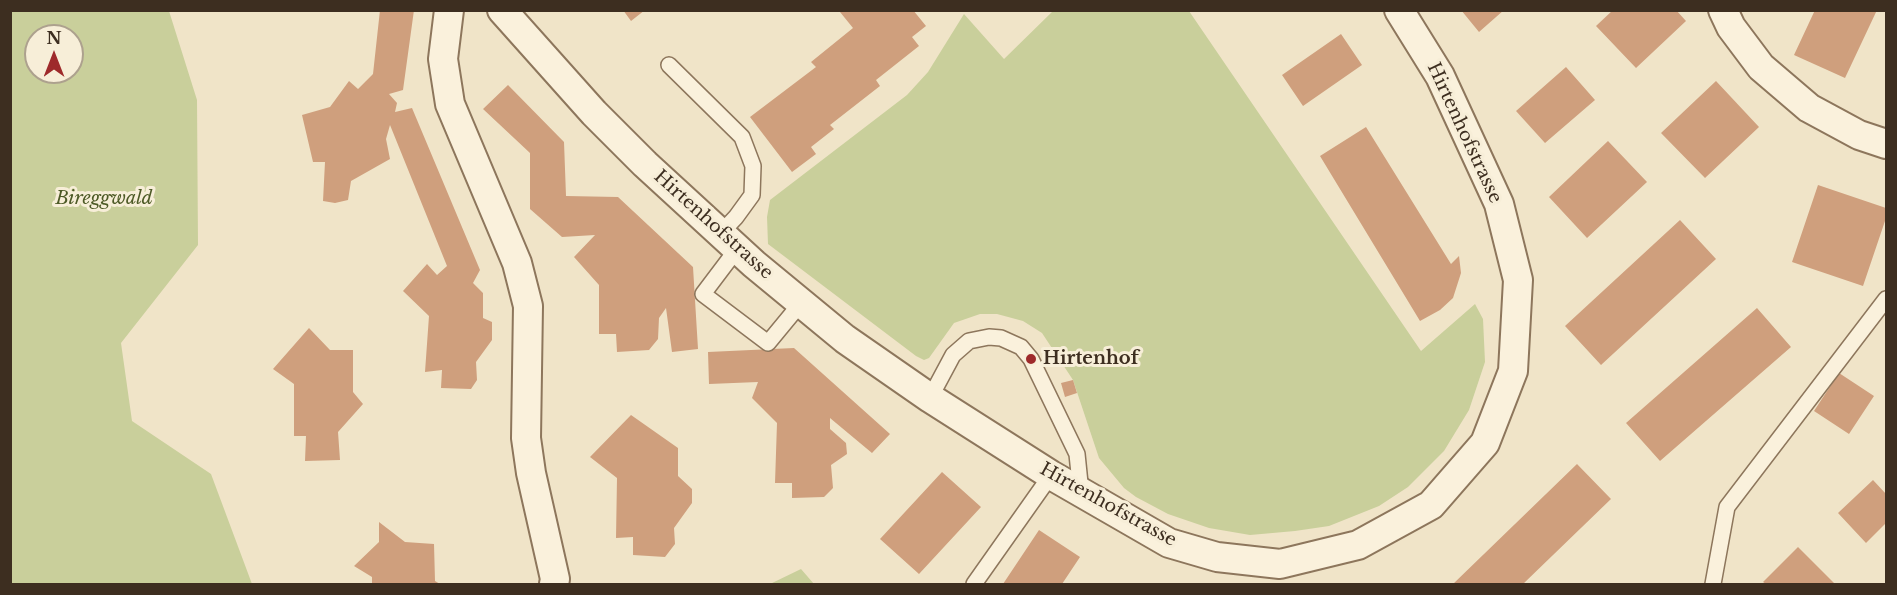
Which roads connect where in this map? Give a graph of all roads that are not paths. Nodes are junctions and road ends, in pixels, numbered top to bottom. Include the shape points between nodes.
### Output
1 (449, 10) edge
2 (502, 10) edge
3 (1399, 10) edge
4 (1723, 10) edge
5 (669, 65) dead end
6 (1887, 144) edge
7 (728, 242) junction
8 (1887, 299) edge
9 (801, 303) junction
10 (930, 398) junction
11 (1051, 475) junction
12 (1081, 493) junction
13 (554, 585) edge
14 (974, 585) edge
15 (1713, 585) edge

1 - 13 street via 443,59 450,104 517,264 528,306 526,438
2 - 7 street, Hirtenhofstrasse via 594,113
3 - 12 street, Hirtenhofstrasse via 1440,76 1499,204 1518,280 1513,371 1485,443 1431,505 1358,545 1280,564 1217,557 1169,543
4 - 6 street via 1761,67 1809,108 1859,135
5 - 7 lane via 742,137 753,166 752,195 736,217
7 - 9 street, Hirtenhofstrasse
7 - 9 lane via 703,294 768,343
8 - 15 lane via 1727,507
9 - 10 street, Hirtenhofstrasse
10 - 11 street, Hirtenhofstrasse
10 - 12 lane via 953,355 969,341 990,337 1021,347 1032,359 1077,454
11 - 12 street, Hirtenhofstrasse
11 - 14 lane

